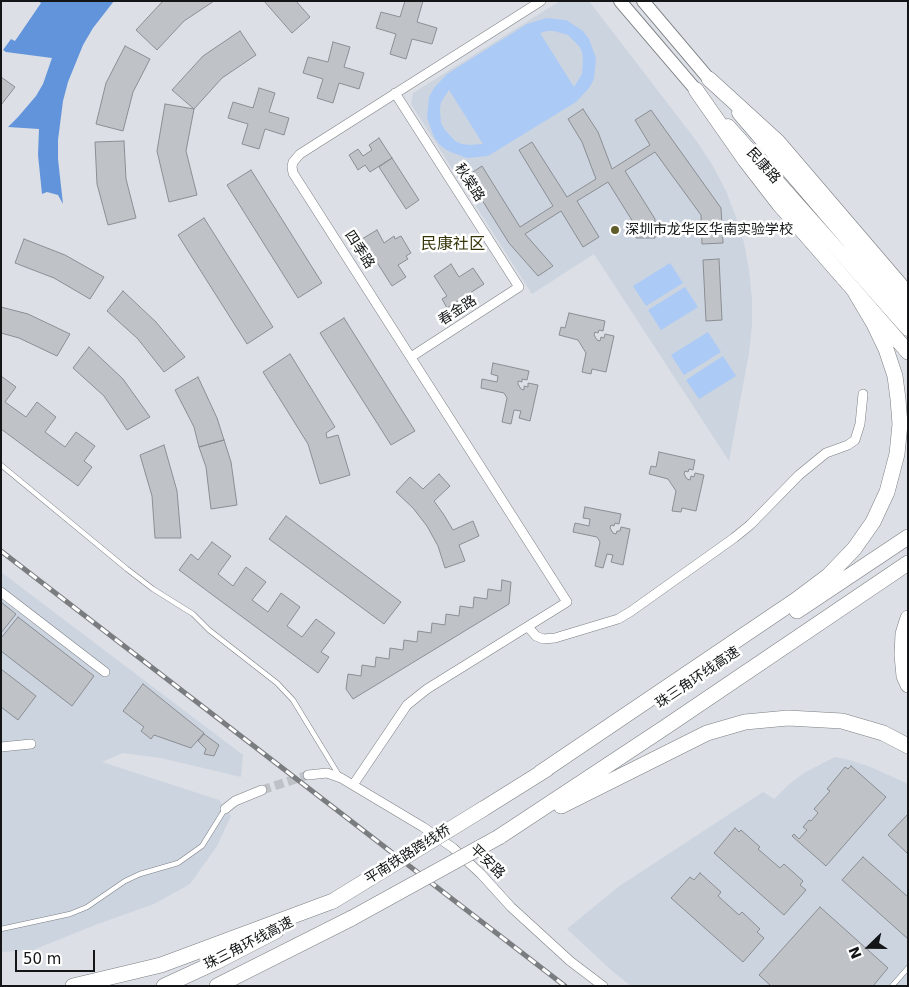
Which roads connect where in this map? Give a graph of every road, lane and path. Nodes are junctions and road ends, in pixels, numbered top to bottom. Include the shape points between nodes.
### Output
1 (541, 1) edge
2 (643, 1) edge
3 (628, 4) edge
4 (709, 79) junction
5 (696, 90) junction
6 (396, 93) junction
7 (520, 287) joint
8 (906, 291) edge
9 (855, 292) junction
10 (908, 310) edge
11 (908, 329) edge
12 (908, 352) edge
13 (411, 357) junction
14 (863, 394) dead end
15 (1, 465) edge
16 (908, 537) edge
17 (908, 563) edge
18 (1, 592) edge
19 (908, 618) edge
20 (528, 626) junction
21 (105, 672) dead end
22 (908, 685) edge
23 (31, 744) dead end
24 (908, 746) edge
25 (1, 747) edge
26 (540, 773) junction
27 (308, 775) tunnel mouth
28 (341, 778) junction
29 (353, 785) junction
30 (262, 790) tunnel mouth
31 (225, 809) joint
32 (483, 809) joint
33 (499, 837) junction
34 (333, 901) junction
35 (352, 918) joint
36 (1, 929) edge
37 (908, 968) edge
38 (73, 986) edge
39 (164, 986) edge
40 (217, 986) edge
41 (603, 986) edge
42 (892, 986) edge

1 - 6 street, 四季路
2 - 4 main road, 民康路
3 - 5 main road, 民康路
4 - 8 highway via 778,142
4 - 10 main road, 民康路
5 - 9 highway via 761,182
5 - 11 main road, 民康路
6 - 7 street, 秋棠路
6 - 13 street, 四季路 via 300,154 292,167
7 - 13 street, 春金路
9 - 12 highway
9 - 26 highway via 886,350 895,376 898,399 897,454 887,492 874,522 828,576
13 - 20 street, 四季路 via 567,602
14 - 20 street via 860,424 854,440 826,453 734,538 630,612 610,622 555,638 536,636
15 - 28 lane via 127,569 193,614 208,630 277,682 293,700
16 - 26 highway, 珠三角环线高速 via 657,706
17 - 33 highway, 珠三角环线高速
18 - 21 street
19 - 22 highway via 902,655
20 - 29 street via 407,705
23 - 25 street
24 - 33 highway via 882,733 842,721 788,718 745,722 707,733
26 - 32 highway, 珠三角环线高速
27 - 28 street, 平安路 via 327,773
28 - 29 street, 平安路
29 - 41 street, 平安路 via 453,848 524,919
30 - 31 street via 235,801
31 - 36 lane via 202,846 178,863 125,880 78,910
32 - 34 highway, 平南铁路跨线桥, bridge
33 - 35 highway, 平南铁路跨线桥, bridge
34 - 38 highway via 161,965
34 - 39 highway, 珠三角环线高速
35 - 40 highway, 珠三角环线高速
37 - 42 lane

